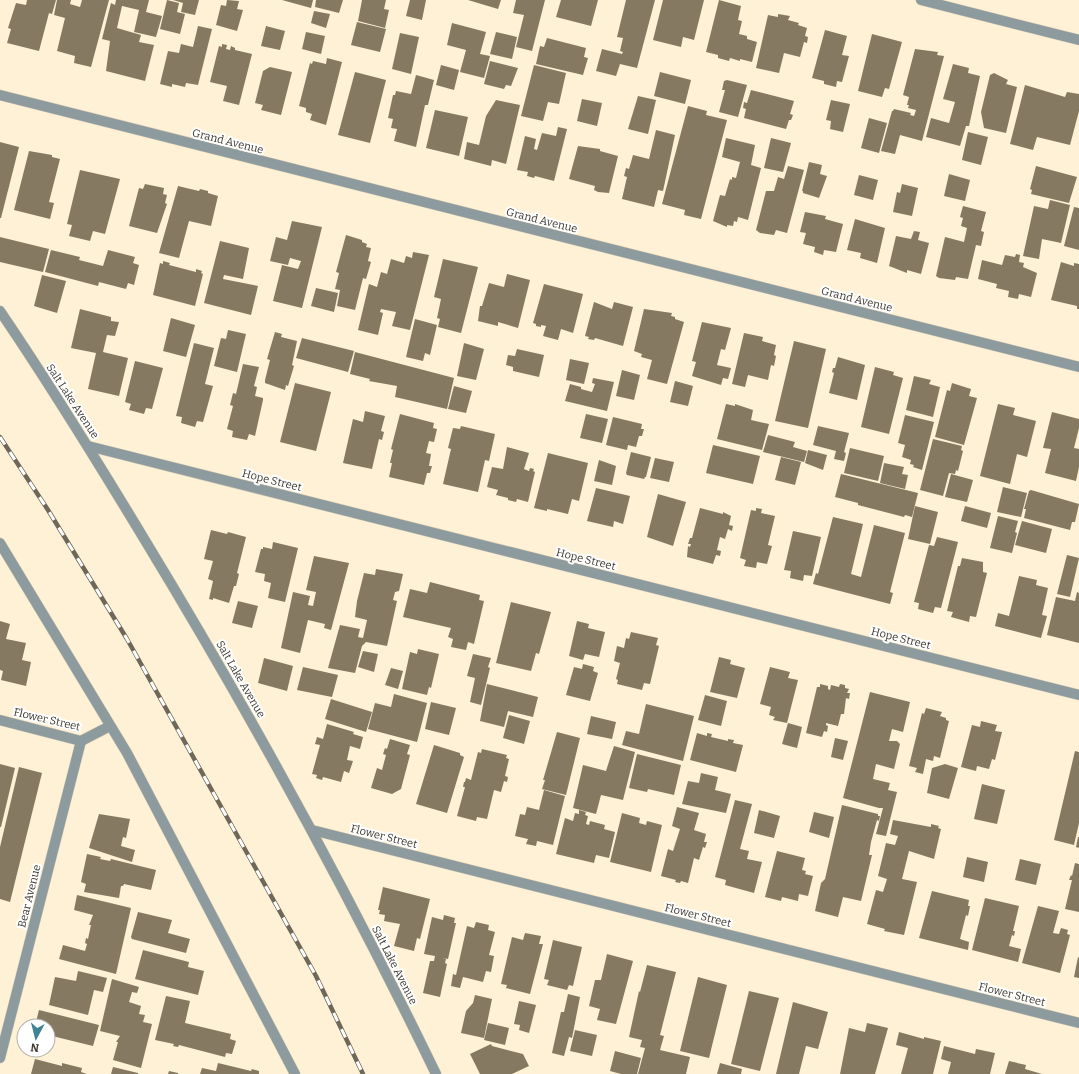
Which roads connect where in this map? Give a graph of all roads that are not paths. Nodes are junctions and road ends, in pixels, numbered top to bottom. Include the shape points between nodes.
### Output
1 (921, 0) edge
2 (1079, 40) edge
3 (0, 95) edge
4 (0, 310) edge
5 (1079, 367) edge
6 (88, 446) junction
7 (0, 543) edge
8 (1079, 695) edge
9 (0, 720) edge
10 (110, 726) junction
11 (81, 741) junction
12 (312, 830) junction
13 (1079, 1023) edge
14 (0, 1058) edge
15 (296, 1074) edge
16 (436, 1074) edge

1 - 2 street
3 - 5 street, Grand Avenue
4 - 6 street, Salt Lake Avenue
6 - 8 street, Hope Street
6 - 12 street, Salt Lake Avenue via 203,636
7 - 10 street
9 - 11 street, Flower Street
10 - 11 street, Flower Street
10 - 15 street via 138,774
11 - 14 street, Bear Avenue
12 - 13 street, Flower Street
12 - 16 street, Salt Lake Avenue

